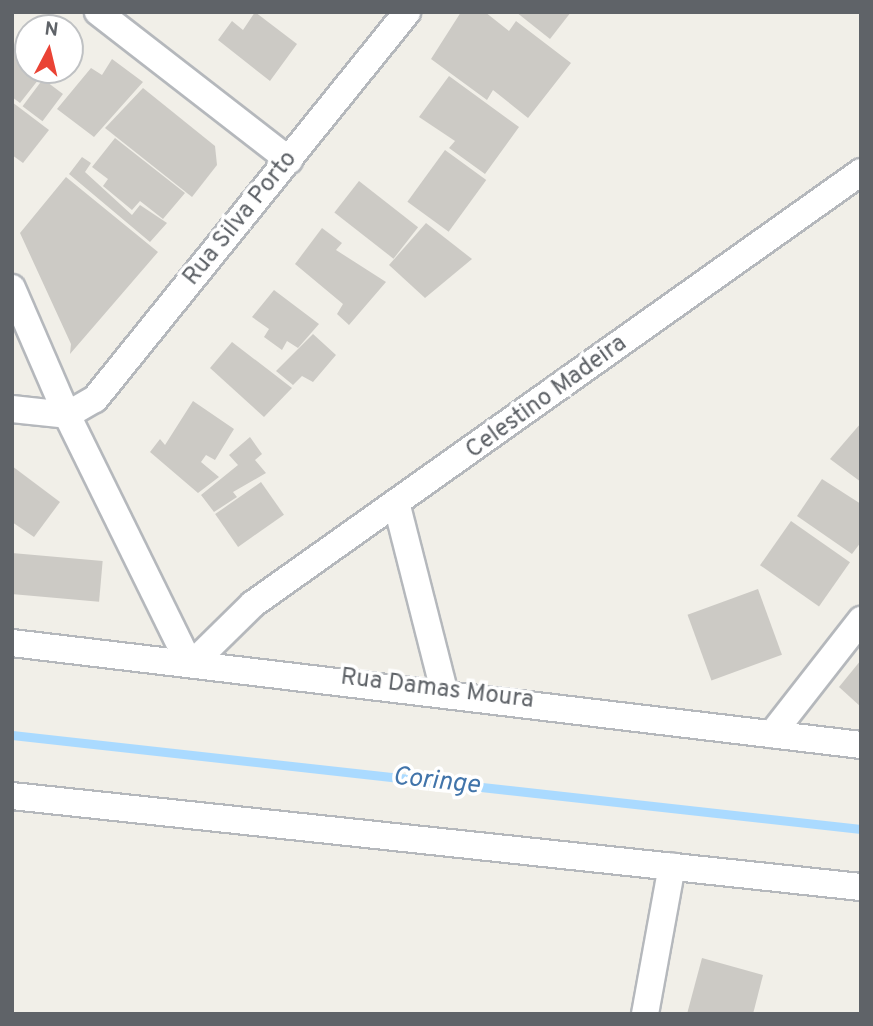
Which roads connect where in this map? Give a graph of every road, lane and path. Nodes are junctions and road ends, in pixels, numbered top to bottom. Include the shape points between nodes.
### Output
1 (98, 12) edge
2 (407, 12) edge
3 (289, 160) junction
4 (861, 172) edge
5 (12, 288) edge
6 (12, 409) edge
7 (66, 415) junction
8 (397, 506) junction
9 (861, 620) edge
10 (12, 643) edge
11 (191, 661) junction
12 (444, 690) junction
13 (772, 734) junction
14 (861, 745) edge
15 (12, 796) edge
16 (672, 866) junction
17 (861, 887) edge
18 (645, 1014) edge

1 - 3 street
2 - 3 street, Rua Silva Porto
3 - 7 street, Rua Silva Porto via 95,399
4 - 8 street, Celestino Madeira
5 - 7 street
6 - 7 street
7 - 11 street
8 - 11 street, Celestino Madeira via 230,621
8 - 12 street
9 - 13 street
10 - 11 street, Rua Damas Moura
11 - 12 street, Rua Damas Moura
12 - 13 street, Rua Damas Moura
13 - 14 street, Rua Damas Moura
15 - 16 street
16 - 17 street
16 - 18 street

